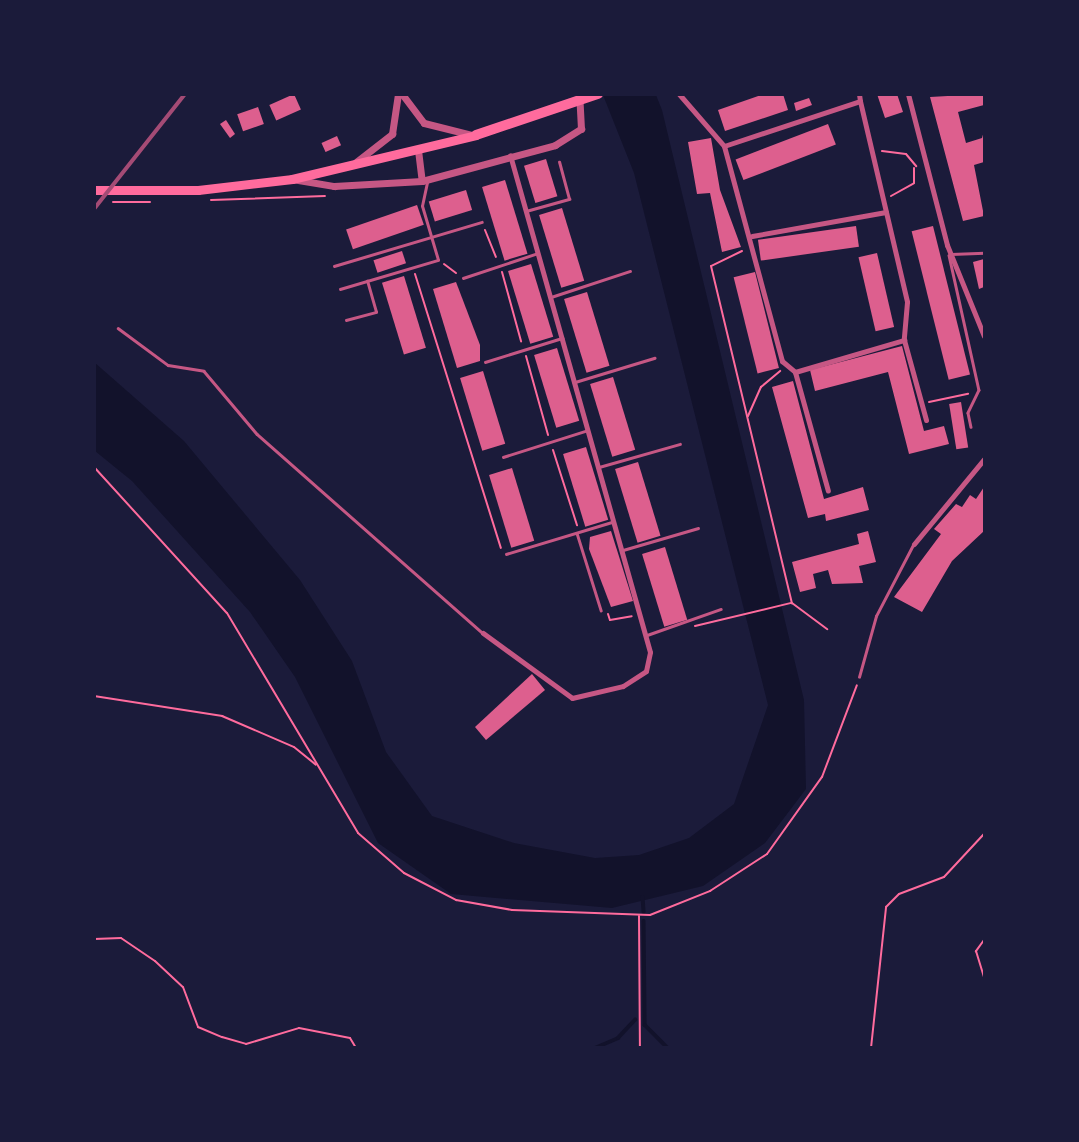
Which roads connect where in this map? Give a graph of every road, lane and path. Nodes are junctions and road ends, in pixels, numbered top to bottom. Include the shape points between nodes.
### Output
1 (400, 94) edge
2 (579, 94) edge
3 (598, 94) edge
4 (679, 94) edge
5 (908, 94) edge
6 (860, 98) edge
7 (476, 135) junction
8 (724, 146) junction
9 (418, 149) junction
10 (874, 153) junction
11 (510, 155) junction
12 (559, 162) dead end
13 (924, 164) junction
14 (914, 167) junction
15 (348, 168) junction
16 (292, 179) junction
17 (425, 180) junction
18 (94, 190) edge
19 (337, 195) dead end
20 (894, 196) dead end
21 (204, 200) dead end
22 (105, 201) dead end
23 (164, 201) dead end
24 (526, 211) junction
25 (886, 212) junction
26 (482, 222) joint
27 (752, 236) junction
28 (432, 237) junction
29 (947, 245) junction
30 (538, 253) junction
31 (985, 253) edge
32 (951, 254) junction
33 (438, 260) junction
34 (334, 266) dead end
35 (500, 266) junction
36 (413, 267) junction
37 (630, 271) dead end
38 (463, 278) joint
39 (368, 281) junction
40 (340, 289) dead end
41 (551, 296) junction
42 (346, 320) dead end
43 (118, 328) dead end
44 (985, 336) edge
45 (562, 338) junction
46 (904, 340) junction
47 (524, 350) junction
48 (654, 358) dead end
49 (782, 361) junction
50 (485, 362) dead end
51 (795, 372) junction
52 (575, 382) junction
53 (975, 398) junction
54 (921, 404) junction
55 (747, 417) junction
56 (926, 420) dead end
57 (971, 427) dead end
58 (589, 430) junction
59 (550, 442) junction
60 (680, 444) dead end
61 (503, 457) dead end
62 (985, 459) edge
63 (94, 467) edge
64 (599, 467) junction
65 (828, 491) dead end
66 (615, 522) junction
67 (698, 528) dead end
68 (578, 533) junction
69 (914, 544) joint
70 (623, 550) junction
71 (506, 554) joint
72 (792, 603) junction
73 (721, 609) dead end
74 (601, 610) joint
75 (641, 614) junction
76 (690, 624) junction
77 (827, 629) dead end
78 (483, 633) joint
79 (647, 635) junction
80 (859, 677) joint
81 (94, 696) edge
82 (317, 765) junction
83 (985, 834) edge
84 (639, 915) junction
85 (94, 939) edge
86 (985, 940) edge
87 (985, 977) edge
88 (356, 1048) edge
89 (640, 1048) edge
90 (871, 1048) edge

1 - 7 street via 424,123
1 - 15 street via 392,134
2 - 11 street via 583,117 575,137
3 - 7 highway
4 - 8 street
5 - 13 street
6 - 8 street
6 - 10 street
7 - 9 main road
8 - 27 street
9 - 15 main road
9 - 17 street
10 - 14 path via 906,154
10 - 25 street
11 - 17 street
11 - 24 street
12 - 24 lane via 569,199
13 - 14 path
13 - 29 street
14 - 20 path via 917,178
15 - 16 main road
16 - 17 street via 334,186
16 - 18 main road via 198,190
17 - 28 lane via 422,206
19 - 21 path
22 - 23 path
24 - 30 street
25 - 27 street
25 - 46 street via 906,302
26 - 28 lane
26 - 35 path
27 - 49 street
27 - 55 path via 747,249 711,266
28 - 33 lane
28 - 34 lane
29 - 32 street
29 - 53 lane
30 - 35 lane
30 - 41 street
31 - 32 lane
32 - 44 street
33 - 36 lane
33 - 38 path
35 - 38 lane
35 - 47 path
36 - 39 lane
36 - 71 path via 496,542
37 - 41 lane
39 - 40 lane
39 - 42 lane via 376,312
41 - 45 street
43 - 78 lane via 168,365 204,372 257,434
45 - 47 lane
45 - 52 street
46 - 51 street
46 - 54 street
47 - 50 lane
47 - 59 path
48 - 52 lane
49 - 51 street
49 - 55 path
51 - 65 street
52 - 58 street
53 - 54 path via 965,393
53 - 57 lane
54 - 56 street
55 - 72 path
58 - 59 lane
58 - 64 street
59 - 61 lane
59 - 68 path
60 - 64 lane
62 - 69 street
63 - 82 path via 227,613 288,706
64 - 66 street
66 - 68 lane
66 - 70 street
67 - 70 lane
68 - 71 lane
68 - 74 lane
69 - 80 lane via 876,616
70 - 75 street
72 - 76 path via 733,619
72 - 77 path
73 - 76 lane
74 - 75 path via 606,608 610,621
75 - 79 street
76 - 79 lane
78 - 79 street via 572,698 608,692 646,671
80 - 84 path via 822,777 767,854 670,912
81 - 82 path via 222,716 294,747
82 - 84 path via 366,841 434,891 512,910
83 - 90 path via 944,877 899,894 886,908
84 - 89 path
85 - 88 path via 121,938 155,961 183,987 198,1027 222,1037 246,1044 299,1028 350,1038
86 - 87 path via 976,951

